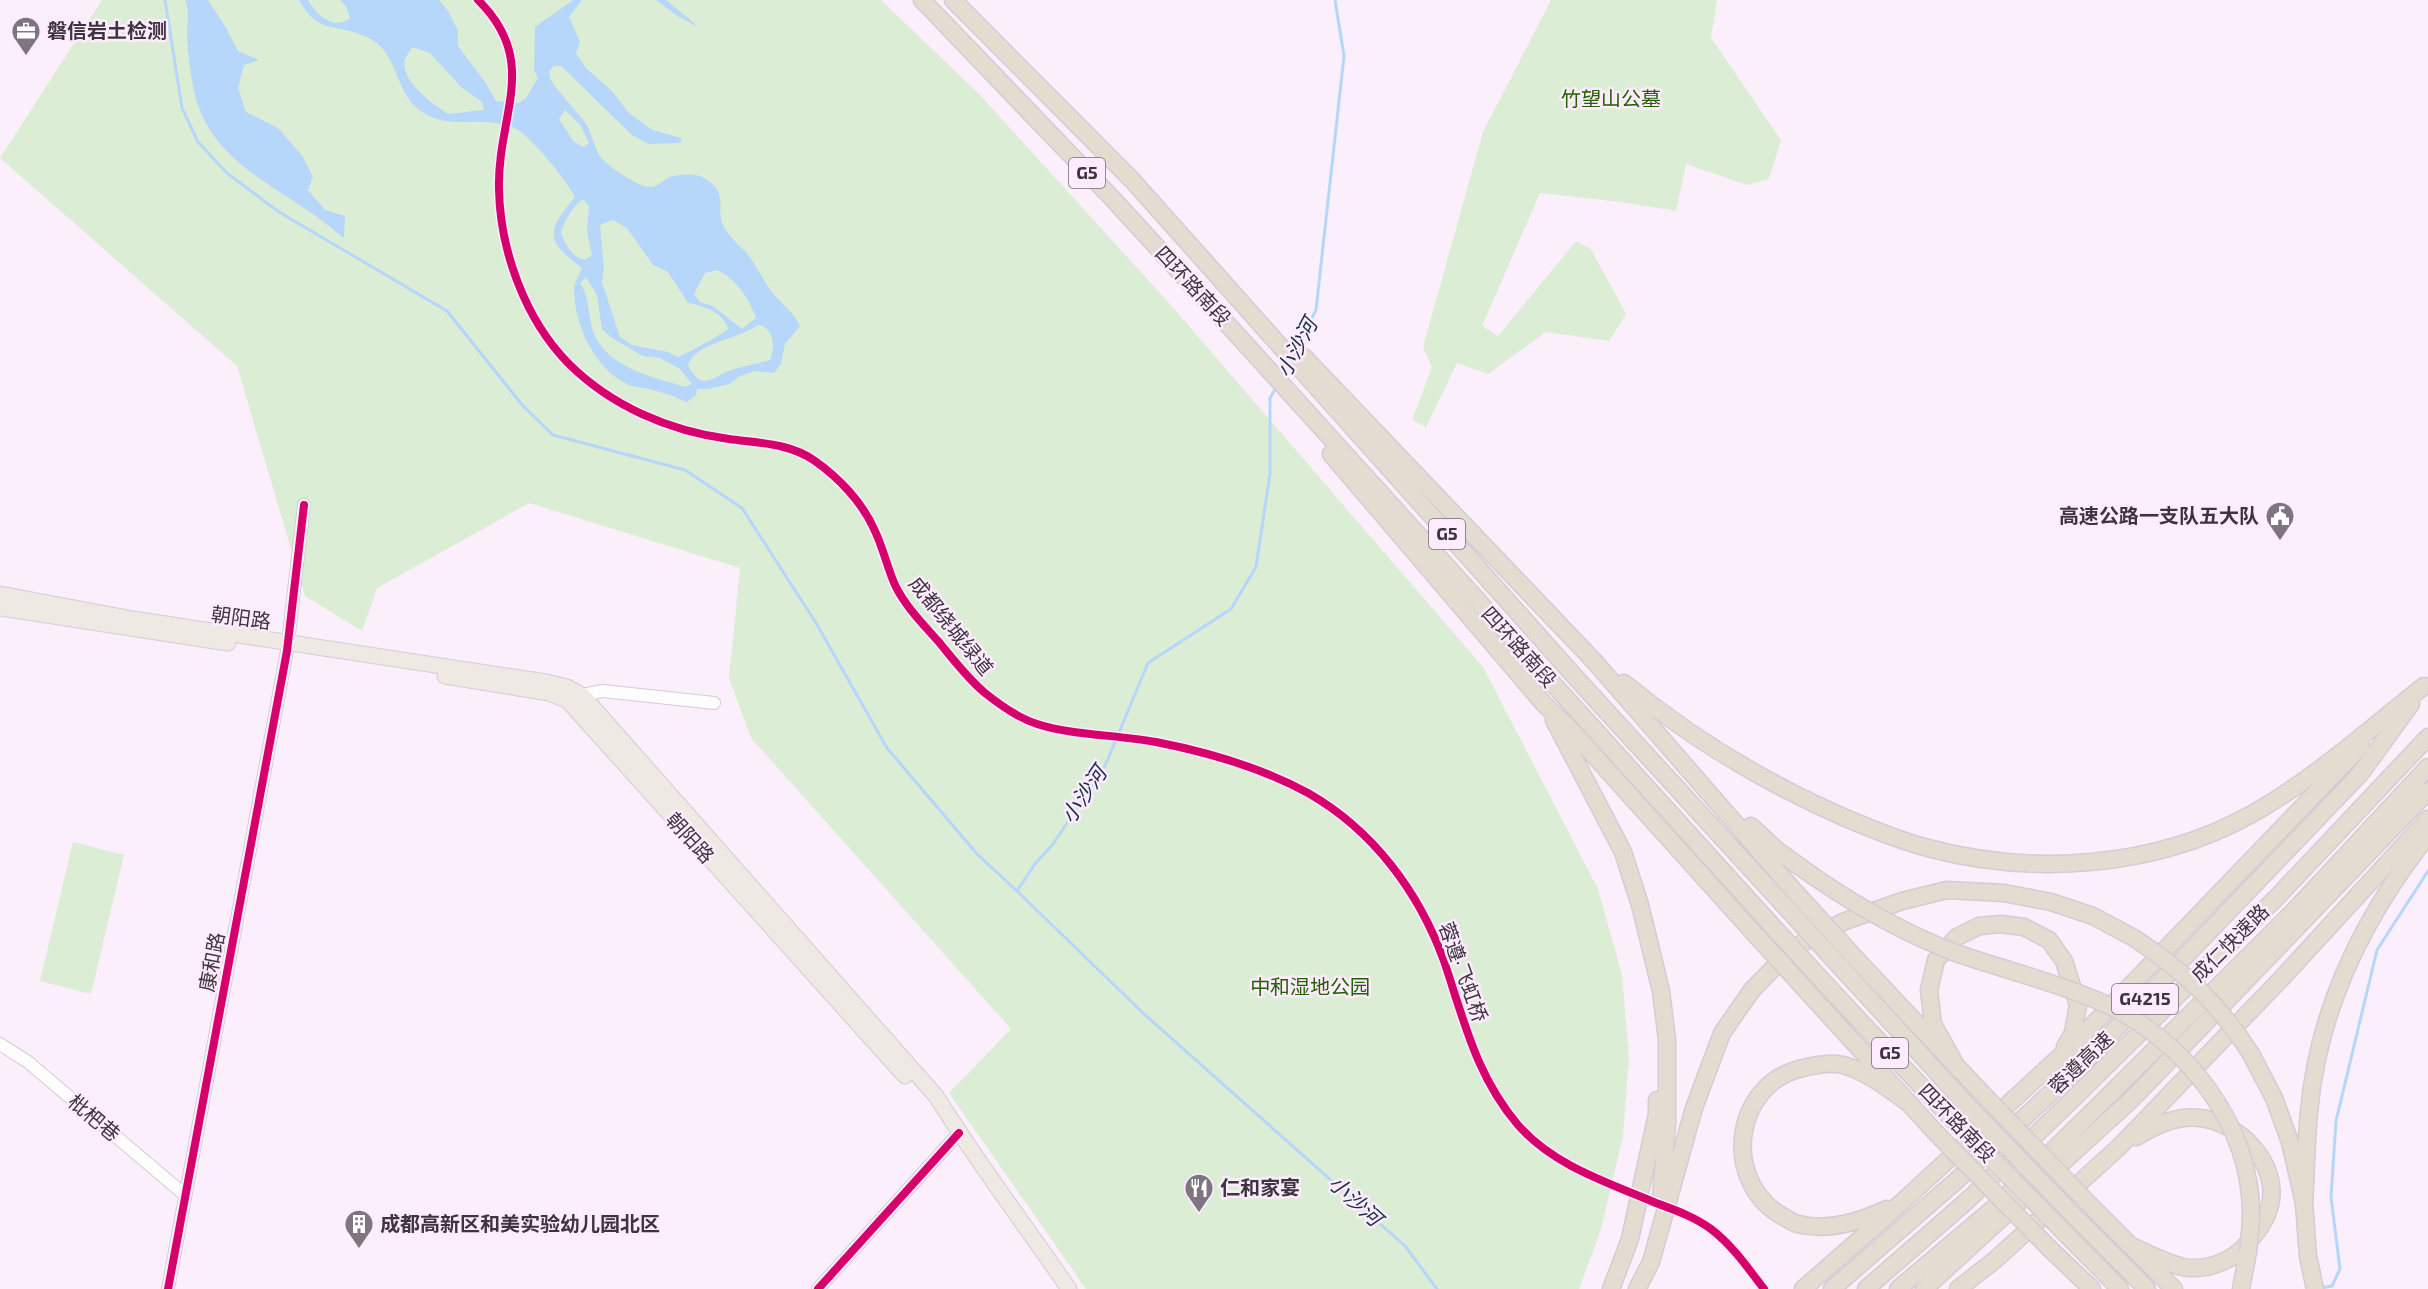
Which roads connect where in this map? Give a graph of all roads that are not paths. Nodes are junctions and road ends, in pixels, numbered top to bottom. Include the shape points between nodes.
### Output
1 (922, 0) edge
2 (953, 0) edge
3 (1259, 317) junction
4 (1305, 417) junction
5 (304, 505) dead end
6 (0, 594) edge
7 (0, 608) edge
8 (287, 646) junction
9 (1616, 681) junction
10 (2426, 684) edge
11 (582, 695) junction
12 (714, 703) dead end
13 (2396, 708) junction
14 (1567, 732) junction
15 (2428, 736) edge
16 (1679, 757) junction
17 (2428, 767) edge
18 (2428, 791) edge
19 (2428, 819) edge
20 (2428, 835) edge
21 (1852, 967) junction
22 (1661, 991) junction
23 (0, 1044) edge
24 (2058, 1058) junction
25 (1958, 1069) junction
26 (1911, 1105) junction
27 (959, 1133) junction
28 (2119, 1147) junction
29 (185, 1195) junction
30 (1901, 1203) junction
31 (2304, 1203) junction
32 (1659, 1235) junction
33 (2129, 1245) junction
34 (2051, 1250) junction
35 (1996, 1259) junction
36 (2315, 1286) edge
37 (168, 1289) edge
38 (818, 1289) edge
39 (1069, 1289) edge
40 (1611, 1289) edge
41 (1636, 1289) edge
42 (1803, 1289) edge
43 (1832, 1289) edge
44 (1866, 1289) edge
45 (1898, 1289) edge
46 (1924, 1289) edge
47 (1958, 1289) edge
48 (1971, 1289) edge
49 (2082, 1289) edge
50 (2092, 1289) edge
51 (2120, 1289) edge
52 (2147, 1289) edge
53 (2174, 1289) edge
54 (2241, 1289) edge

1 - 4 highway, G5 via 1112,198
2 - 3 highway, 四环路南段 / G5 via 1132,180
3 - 9 highway
3 - 21 highway, 四环路南段 / G5, bridge via 1318,390 1782,903
4 - 14 highway
4 - 51 highway, 四环路南段 / G5, bridge via 1829,988
5 - 8 street, 康和路
6 - 8 main road, 朝阳路
7 - 8 main road, 朝阳路 via 126,629
8 - 11 main road, 朝阳路 via 546,682
8 - 27 main road, 朝阳路 via 549,693 568,701
8 - 29 street, 康和路
9 - 13 highway via 1713,749 1814,804 1883,834 1929,849 2039,864 2145,854 2205,836 2249,816 2293,789
9 - 16 highway
10 - 13 highway
10 - 43 highway, 蓉遵高速 / G4215 via 2360,774 2086,1060
11 - 12 street, 朝阳路 via 603,691
11 - 27 main road via 936,1096
13 - 24 highway
14 - 22 highway via 1623,852
14 - 26 highway, bridge
15 - 44 highway, 成仁快速路 via 2278,896 2086,1086 1970,1199
16 - 21 highway, bridge via 1796,892
16 - 54 highway, bridge via 1778,851 1848,900 1914,936 2105,1004 2154,1032 2184,1060 2209,1089 2233,1130 2246,1172 2252,1214
17 - 45 highway, 成仁快速路 via 2293,912 2094,1110 1995,1207
18 - 46 highway, G4215 via 2133,1098
19 - 28 highway
20 - 31 highway via 2392,883 2359,939 2335,995 2320,1046 2309,1110
21 - 25 highway
21 - 52 highway, 四环路南段 / G5, bridge via 1967,1105
22 - 32 highway via 1667,1040 1667,1122
22 - 40 highway via 1657,1114 1630,1239
23 - 29 street, 枇杷巷 via 28,1062
24 - 25 highway via 2073,1033 2078,1005 2064,961 2049,940 2024,927 2001,924 1979,927 1957,937 1936,960 1929,990 1933,1024
24 - 30 highway
25 - 33 highway, bridge
26 - 30 highway via 1851,1067 1826,1063 1792,1070 1762,1091 1748,1111 1742,1137 1743,1158 1752,1187 1772,1210 1798,1224 1828,1227 1856,1221
26 - 34 highway, bridge
27 - 38 street
27 - 39 main road
28 - 33 highway via 2163,1122 2199,1118 2220,1123 2244,1137 2260,1156 2269,1176 2271,1203 2263,1225 2236,1256 2217,1264 2189,1268
28 - 35 highway
29 - 37 street, 康和路
30 - 42 highway
31 - 32 highway, bridge via 2286,1131 2251,1054 2232,1024 2203,991 2168,960 2093,916 2051,902 2004,893 1947,890 1902,901 1818,933 1789,952 1752,990 1722,1033 1694,1108
31 - 36 highway
32 - 41 highway via 1651,1262
33 - 53 highway
34 - 49 highway
34 - 50 highway
35 - 47 highway
35 - 48 highway

